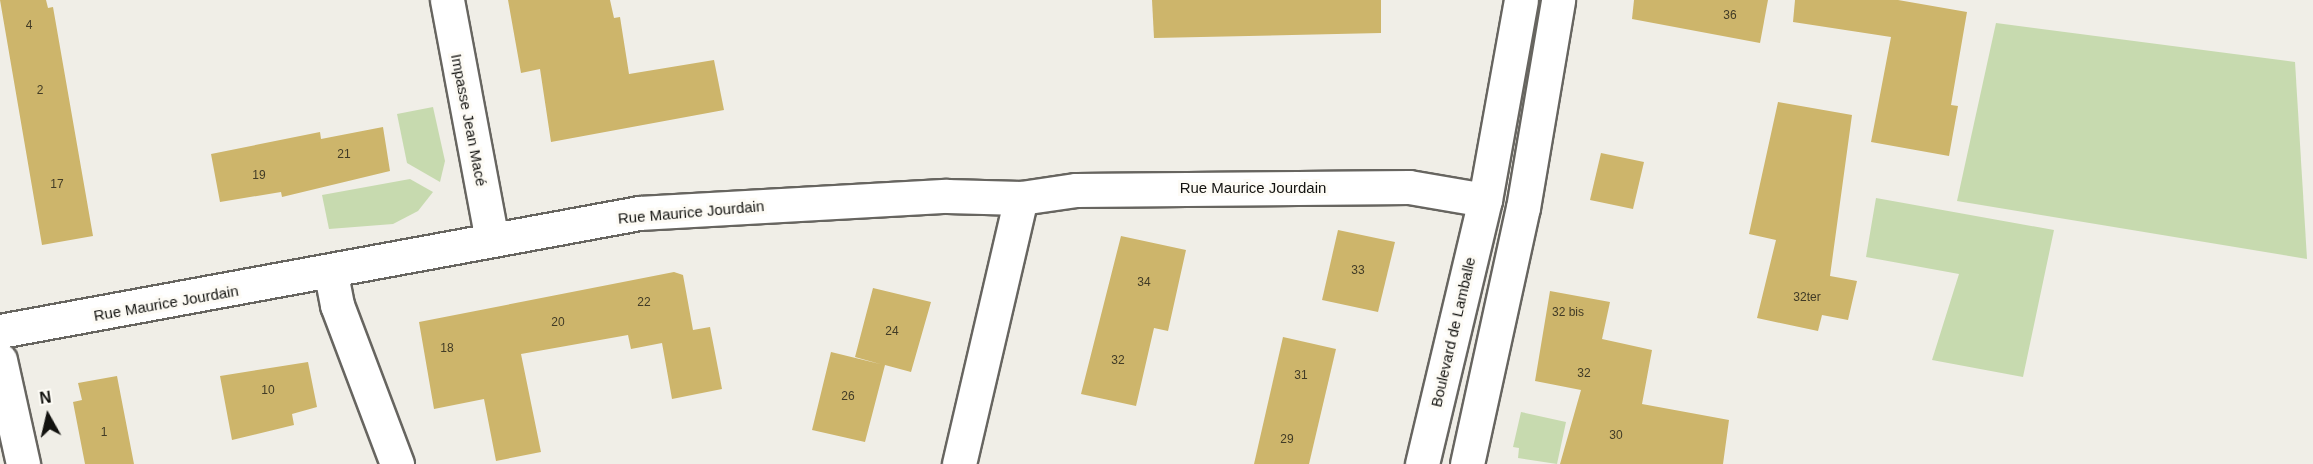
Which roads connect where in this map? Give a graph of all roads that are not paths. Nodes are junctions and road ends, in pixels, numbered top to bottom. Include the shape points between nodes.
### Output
1 (447, 0) edge
2 (1521, 0) edge
3 (1558, 0) edge
4 (1021, 198) junction
5 (1485, 200) junction
6 (1523, 208) junction
7 (492, 240) junction
8 (331, 274) junction
9 (0, 331) edge
10 (0, 360) edge
11 (23, 464) edge
12 (397, 464) edge
13 (959, 464) edge
14 (1422, 464) edge
15 (1467, 464) edge

1 - 7 street, Impasse Jean Macé
2 - 5 street, Boulevard de Lamballe
3 - 6 street
4 - 5 street, Rue Maurice Jourdain via 1076,190 1409,187
4 - 7 street, Rue Maurice Jourdain via 947,196 639,213
4 - 13 street
5 - 6 street
5 - 14 street, Boulevard de Lamballe
6 - 15 street
7 - 8 street, Rue Maurice Jourdain
8 - 9 street, Rue Maurice Jourdain
8 - 12 street via 337,305
10 - 11 street

